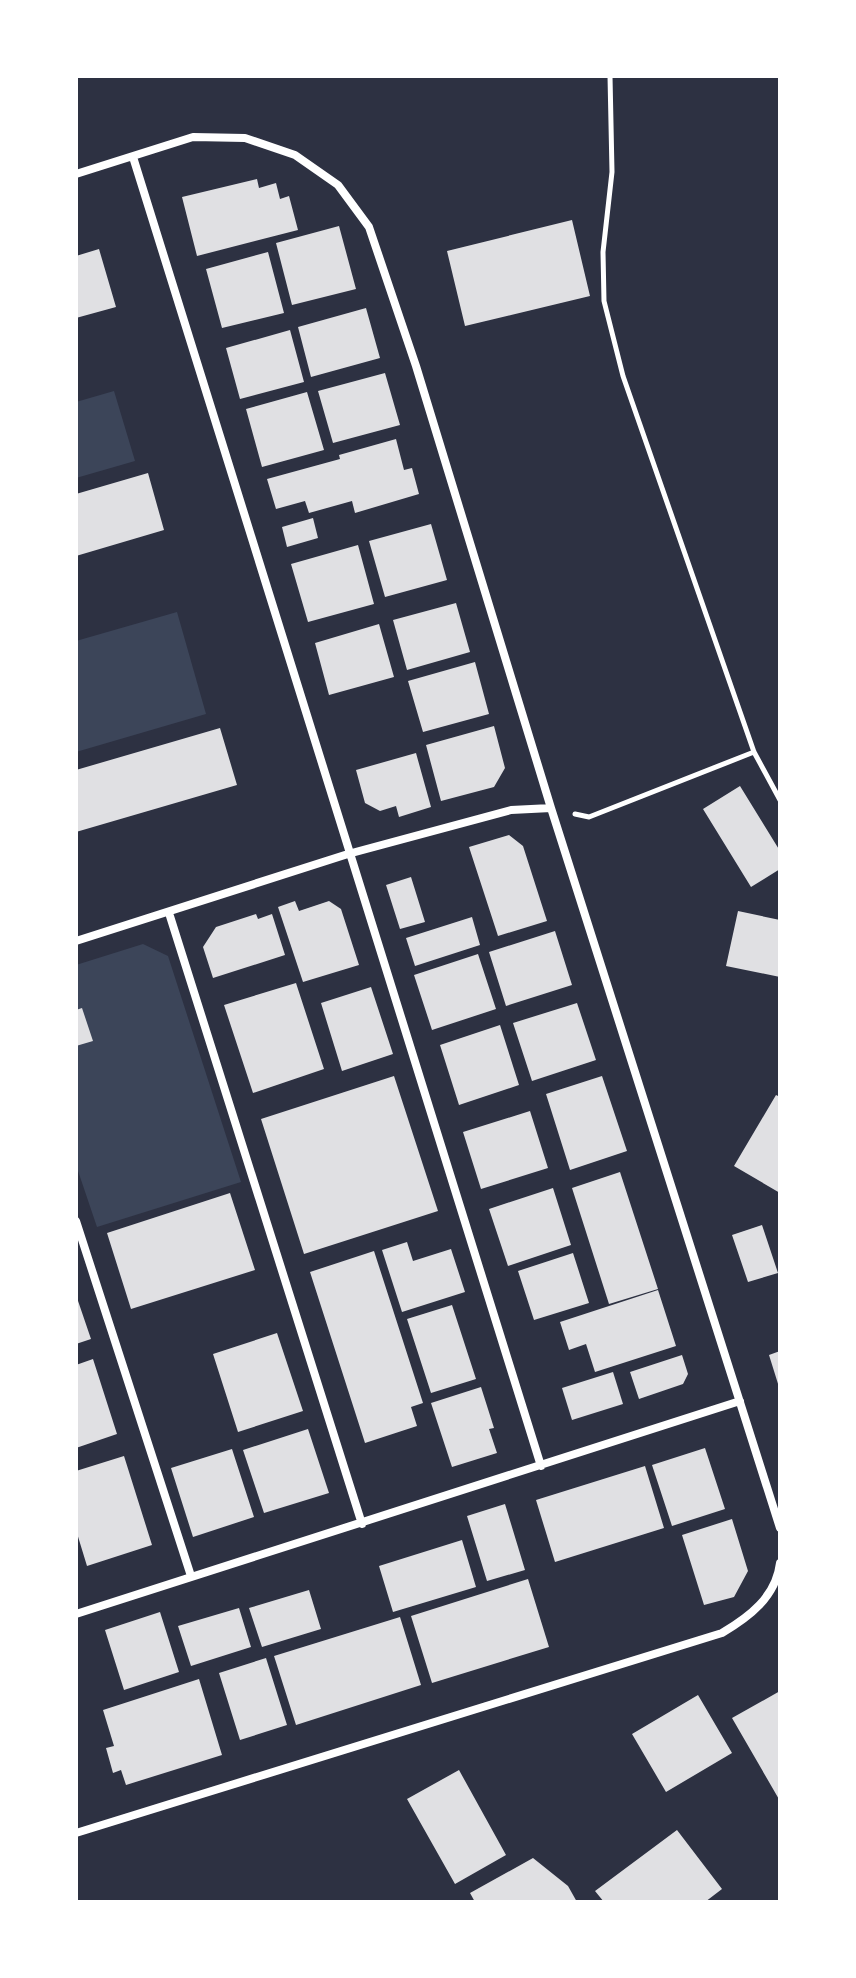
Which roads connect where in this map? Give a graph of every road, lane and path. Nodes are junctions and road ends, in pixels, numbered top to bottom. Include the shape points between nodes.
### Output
1 (610, 76) edge
2 (133, 157) junction
3 (76, 174) edge
4 (754, 752) junction
5 (780, 800) edge
6 (551, 808) junction
7 (348, 854) junction
8 (169, 913) junction
9 (76, 941) edge
10 (76, 1221) edge
11 (740, 1401) junction
12 (541, 1466) junction
13 (362, 1524) junction
14 (780, 1528) edge
15 (780, 1563) edge
16 (191, 1576) junction
17 (76, 1614) edge
18 (76, 1833) edge

1 - 4 path via 612,172 603,252 604,301 623,376
2 - 3 street
2 - 6 street via 193,137 245,138 306,162 338,185 369,227
2 - 7 street
4 - 5 path
4 - 6 path via 589,817
6 - 7 street via 511,810
6 - 11 street
7 - 8 street
7 - 12 street
8 - 9 street
8 - 13 street
10 - 16 street
11 - 12 street
11 - 14 street
12 - 13 street
13 - 16 street
15 - 18 street via 767,1597 748,1618 722,1633
16 - 17 street

